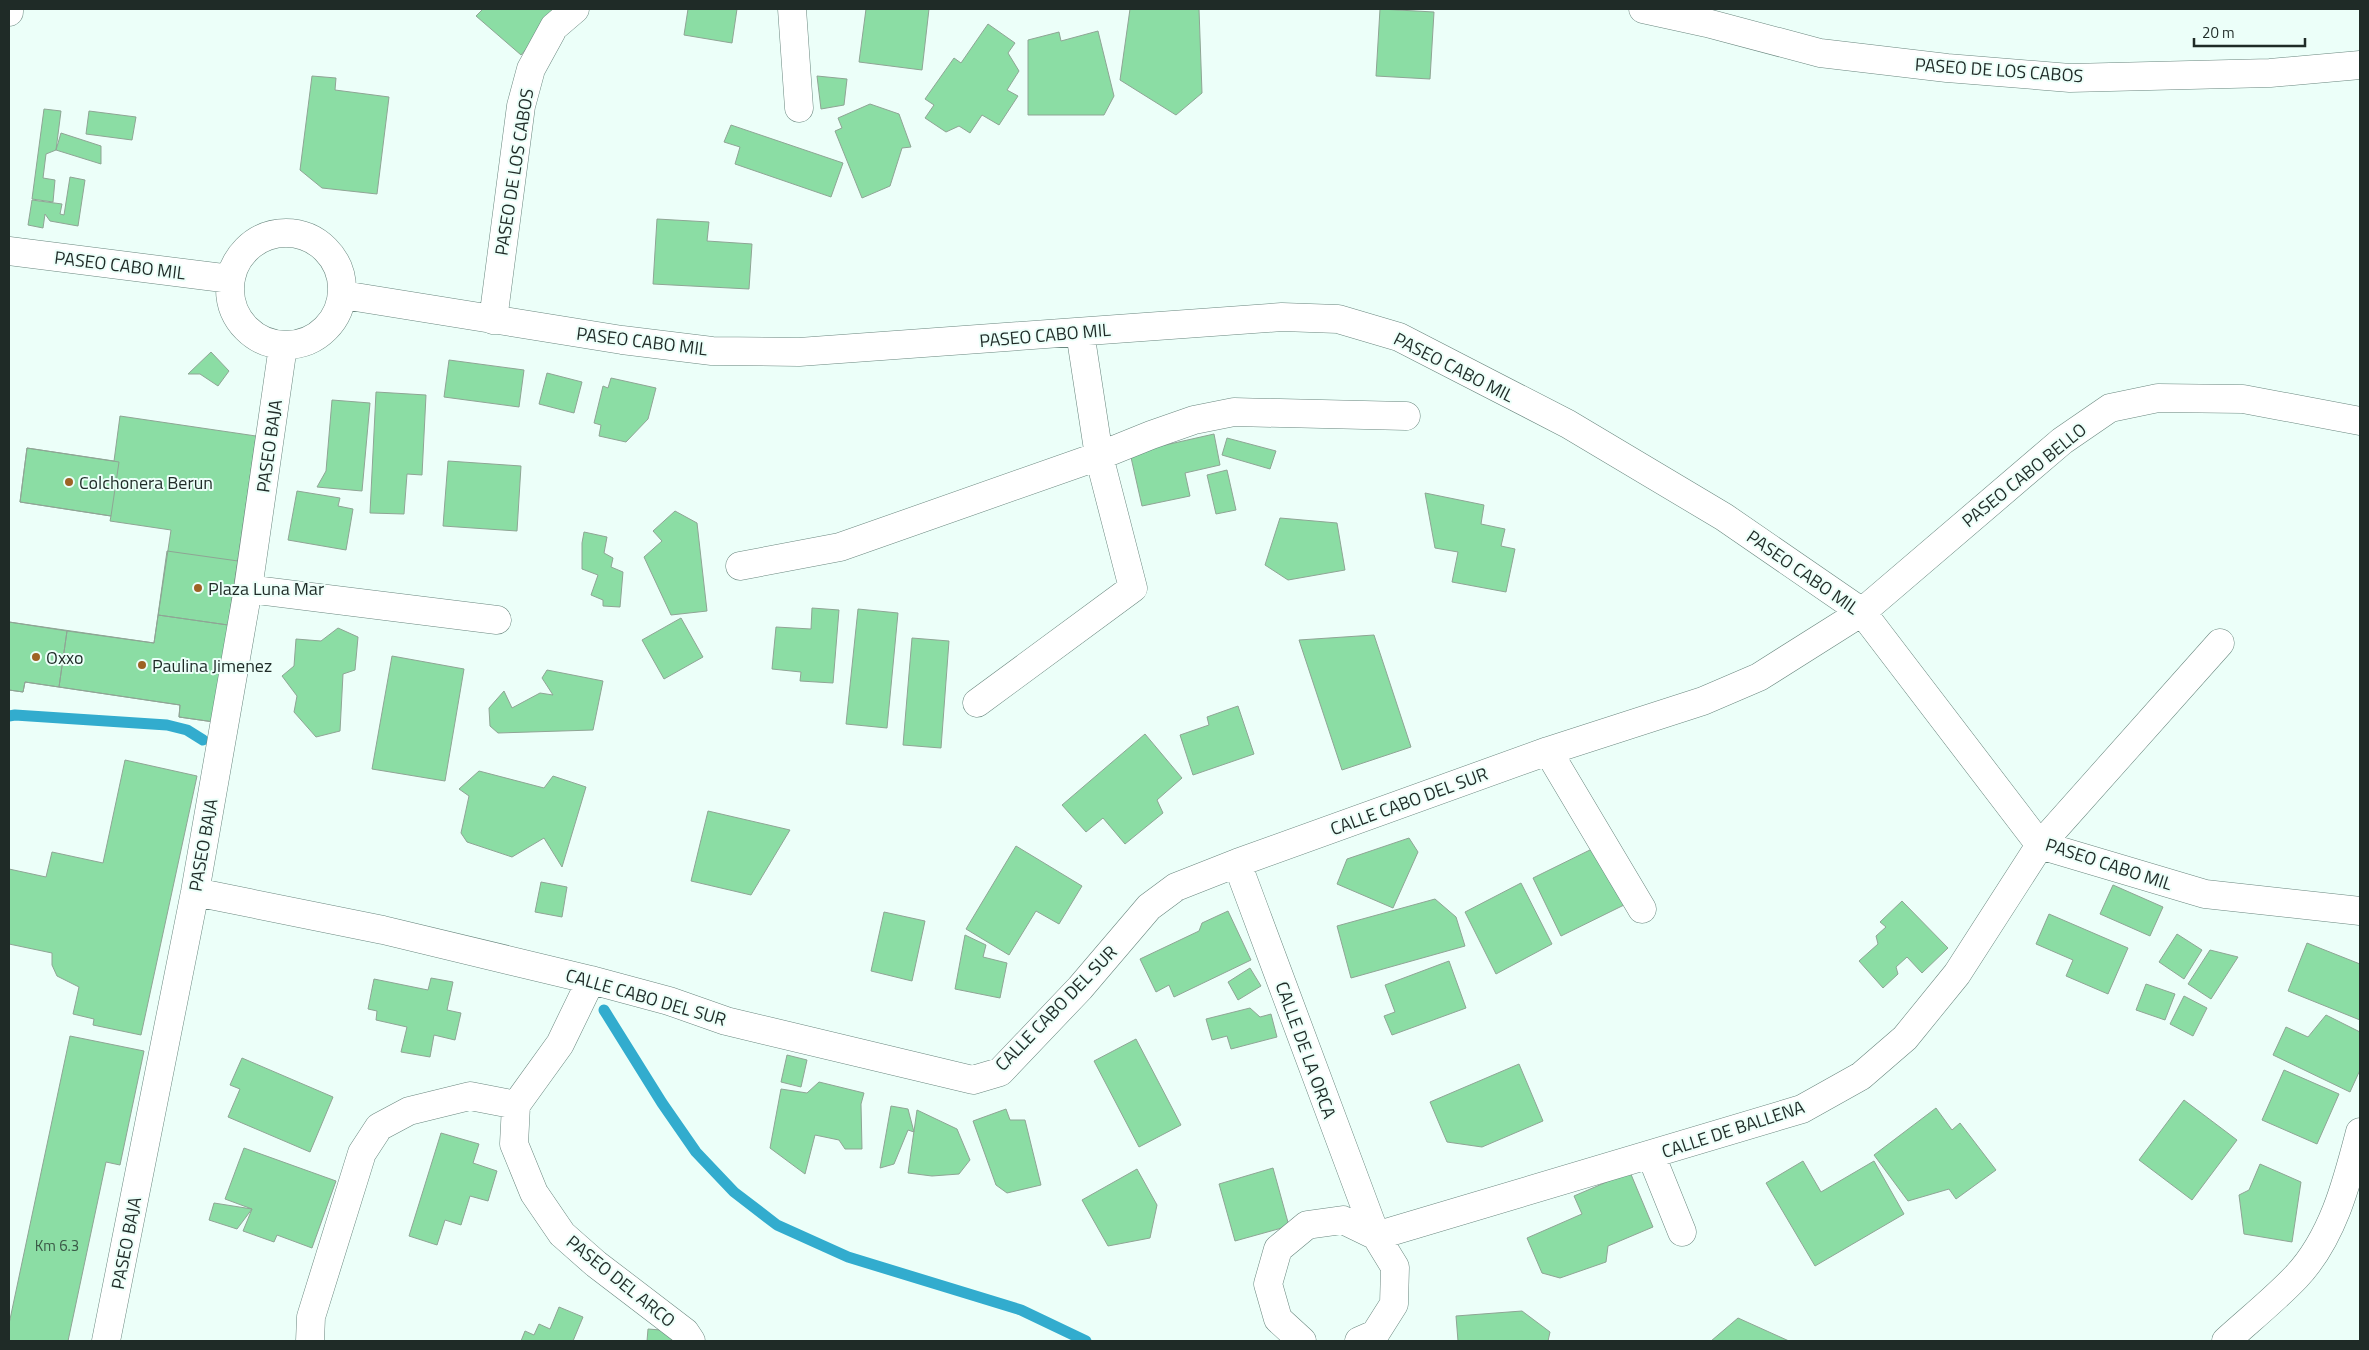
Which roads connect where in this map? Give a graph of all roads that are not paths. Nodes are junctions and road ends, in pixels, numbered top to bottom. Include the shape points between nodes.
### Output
1 (575, 9) edge
2 (792, 9) edge
3 (1643, 9) edge
4 (2360, 65) edge
5 (799, 108) dead end
6 (9, 251) edge
7 (231, 279) junction
8 (343, 295) junction
9 (493, 320) junction
10 (1080, 332) junction
11 (283, 346) junction
12 (1406, 416) dead end
13 (2360, 421) edge
14 (1099, 456) junction
15 (740, 566) dead end
16 (248, 589) junction
17 (1862, 612) junction
18 (497, 620) dead end
19 (2220, 643) dead end
20 (977, 703) dead end
21 (1548, 751) junction
22 (2040, 844) junction
23 (1237, 863) junction
24 (195, 892) junction
25 (1642, 909) dead end
26 (2360, 911) edge
27 (591, 980) junction
28 (516, 1105) junction
29 (2360, 1132) edge
30 (1652, 1155) junction
31 (1682, 1232) dead end
32 (1376, 1236) junction
33 (106, 1341) edge
34 (310, 1341) edge
35 (691, 1341) edge
36 (1302, 1341) edge
37 (1360, 1341) edge
38 (2226, 1341) edge

1 - 9 street, PASEO DE LOS CABOS via 554,27 531,69 524,97
2 - 5 street
3 - 4 street, PASEO DE LOS CABOS via 1820,53 2070,78 2270,73
6 - 7 street, PASEO CABO MIL
7 - 8 street via 235,265 253,243 280,233 295,233 321,244 331,254 342,280
7 - 11 street via 231,303 242,324 260,340
8 - 9 street, PASEO CABO MIL
8 - 11 street via 339,309 323,332 310,340
9 - 10 street, PASEO CABO MIL via 622,340 722,351 800,352
10 - 14 street
10 - 17 street, PASEO CABO MIL via 1282,316 1338,319 1399,337 1568,424 1724,517
11 - 16 street, PASEO BAJA
12 - 14 street via 1234,412 1194,420
13 - 17 street, PASEO CABO BELLO via 2243,399 2158,398 2110,408 2062,441
14 - 15 street via 840,547
14 - 20 street via 1134,588
16 - 18 street
16 - 24 street, PASEO BAJA
17 - 21 street, CALLE CABO DEL SUR via 1759,677 1703,701
17 - 22 street, PASEO CABO MIL
19 - 22 street, CALLE DE BALLENA
21 - 23 street, CALLE CABO DEL SUR
21 - 25 street
22 - 26 street, PASEO CABO MIL via 2205,894
22 - 30 street, CALLE DE BALLENA via 1957,974 1905,1038 1860,1076 1802,1109
23 - 27 street, CALLE CABO DEL SUR via 1176,888 1149,907 1080,988 1000,1072 974,1080 726,1021 669,1001
23 - 32 street, CALLE DE LA ORCA
24 - 27 street, CALLE CABO DEL SUR via 383,930
24 - 33 street, PASEO BAJA
27 - 28 street via 560,1044
28 - 34 street via 470,1096 409,1111 378,1126 362,1153 311,1317
28 - 35 street, PASEO DEL ARCO via 514,1144 534,1193 562,1234
29 - 38 street via 2344,1193 2326,1235 2297,1276
30 - 31 street
30 - 32 street, CALLE DE BALLENA
32 - 36 street via 1343,1220 1306,1225 1278,1249 1268,1284 1278,1319
32 - 37 street, CALLE DE LA ORCA via 1395,1267 1394,1304 1375,1334

